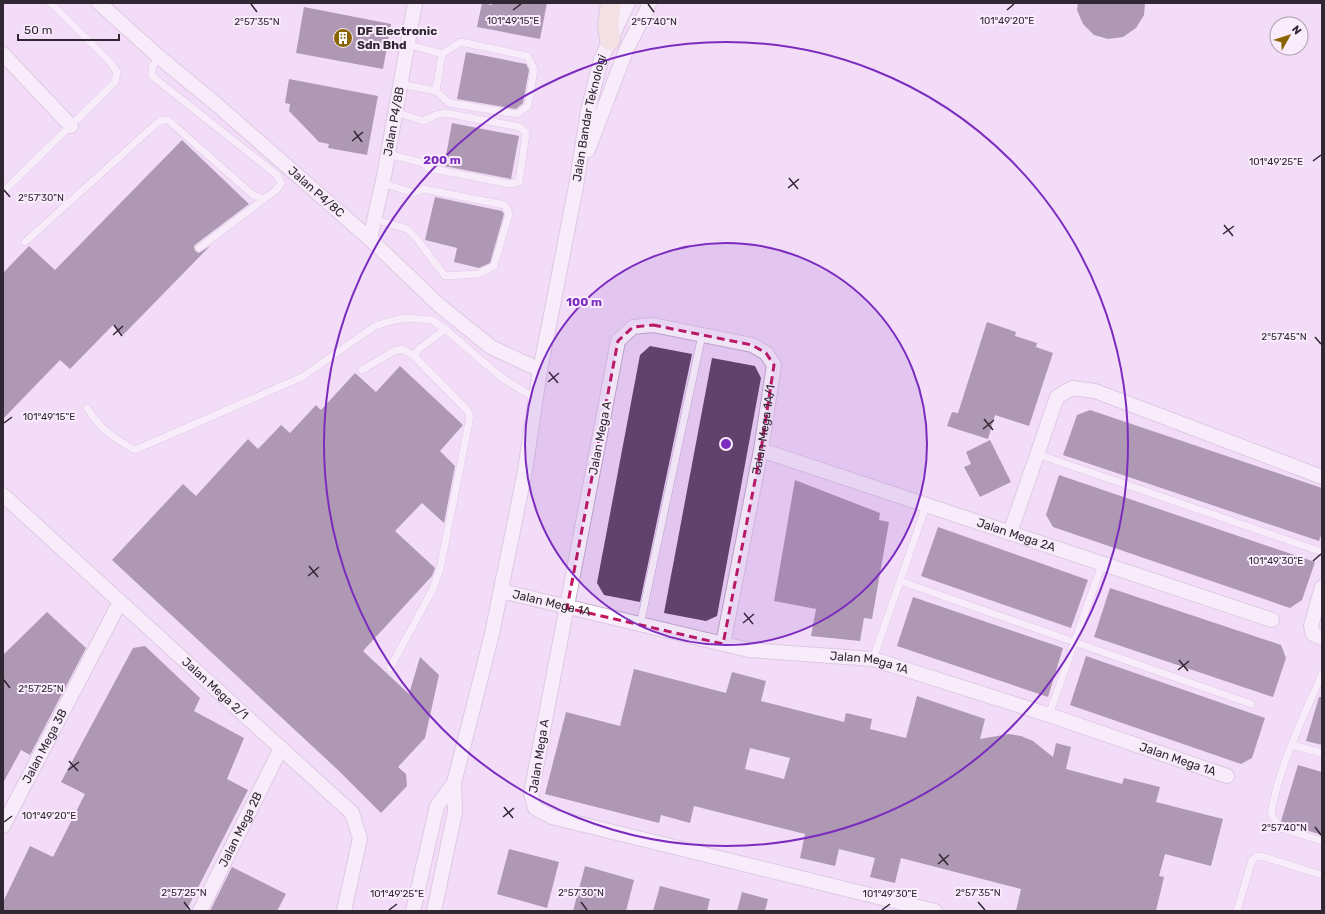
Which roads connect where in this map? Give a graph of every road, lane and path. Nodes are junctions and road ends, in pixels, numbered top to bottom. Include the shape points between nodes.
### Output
1 (51, 3) edge
2 (99, 3) edge
3 (415, 3) edge
4 (611, 3) edge
5 (628, 3) edge
6 (649, 3) edge
7 (610, 40) junction
8 (407, 44) junction
9 (3, 54) edge
10 (442, 54) junction
11 (159, 57) junction
12 (400, 84) junction
13 (436, 91) junction
14 (395, 112) junction
15 (71, 126) junction
16 (388, 154) junction
17 (578, 174) junction
18 (382, 183) junction
19 (3, 192) edge
20 (264, 199) junction
21 (374, 219) junction
22 (370, 239) junction
23 (25, 242) dead end
24 (199, 248) dead end
25 (633, 327) joint
26 (445, 329) junction
27 (702, 335) junction
28 (414, 356) junction
29 (362, 370) dead end
30 (540, 370) junction
31 (536, 399) junction
32 (87, 408) dead end
33 (761, 450) junction
34 (1037, 454) junction
35 (1322, 477) edge
36 (3, 495) edge
37 (926, 506) junction
38 (1010, 533) junction
39 (1322, 552) edge
40 (1102, 564) junction
41 (900, 581) junction
42 (1322, 587) edge
43 (501, 591) junction
44 (120, 602) junction
45 (567, 608) junction
46 (1272, 620) dead end
47 (640, 625) junction
48 (1318, 636) edge
49 (1074, 641) junction
50 (723, 644) junction
51 (873, 658) junction
52 (390, 668) dead end
53 (1322, 674) edge
54 (1252, 704) dead end
55 (1049, 715) junction
56 (1292, 745) junction
57 (281, 748) junction
58 (1322, 753) edge
59 (1227, 776) dead end
60 (454, 784) junction
61 (3, 826) edge
62 (1322, 840) edge
63 (1322, 875) edge
64 (200, 911) edge
65 (344, 911) edge
66 (413, 911) edge
67 (434, 911) edge
68 (935, 911) edge
69 (1237, 911) edge

1 - 15 lane via 117,72 115,82
2 - 11 street, Jalan P4/8C
3 - 8 street, Jalan P4/8B
4 - 7 street via 608,24
5 - 7 street, Jalan Bandar Teknologi
6 - 17 street, Jalan Bandar Teknologi via 627,48
7 - 17 street, Jalan Bandar Teknologi via 601,59 588,111
8 - 10 lane
8 - 12 street, Jalan P4/8B
9 - 15 street
10 - 13 lane
10 - 13 lane via 461,42 527,56 534,69 528,106 517,114 450,103
11 - 20 lane via 152,67 152,76 277,175 281,184
11 - 22 street, Jalan P4/8C
12 - 13 lane
12 - 14 street, Jalan P4/8B
14 - 16 street, Jalan P4/8B
14 - 16 lane via 423,121 445,114 520,127 526,133 519,182 510,184 428,168 424,163
15 - 19 lane
16 - 18 street, Jalan P4/8B
17 - 30 street
18 - 21 street, Jalan P4/8B
18 - 21 lane via 414,193 423,189 505,205 509,214 494,266 478,274 445,276 407,229
20 - 23 lane via 253,195 168,120 162,120
20 - 24 lane
21 - 22 street, Jalan P4/8B
22 - 30 street, Jalan P4/8C via 440,306 491,347
25 - 27 street, Jalan Mega 1A/1 via 653,325
25 - 45 street, Jalan Mega A via 618,341
26 - 28 lane
26 - 31 lane via 502,378
26 - 32 lane via 432,320 406,318 375,326 302,378 135,450 111,435 95,421
27 - 33 street, Jalan Mega 1A/1 via 752,345 766,353 774,365
27 - 47 lane
28 - 29 lane via 403,349 394,351
28 - 52 lane via 468,411 470,417 440,569 433,589
30 - 31 street
31 - 43 street via 525,471
33 - 37 street, Jalan Mega 2A
33 - 50 street, Jalan Mega 1A/1
34 - 35 street via 1057,397 1072,388 1096,391
34 - 38 street
34 - 39 lane
36 - 44 street, Jalan Mega 2/1
37 - 38 street, Jalan Mega 2A
37 - 41 lane
38 - 40 street, Jalan Mega 2A
40 - 46 street, Jalan Mega 2A
40 - 49 lane
41 - 49 lane
41 - 51 lane
42 - 48 street via 1311,626
43 - 45 street, Jalan Mega 1A
43 - 60 street
44 - 57 street, Jalan Mega 2/1
44 - 61 street, Jalan Mega 3B
45 - 47 street, Jalan Mega 1A
45 - 68 street, Jalan Mega A via 531,793 536,808 552,817
47 - 50 street, Jalan Mega 1A
49 - 54 lane
49 - 55 lane
50 - 51 street, Jalan Mega 1A via 749,650
51 - 55 street, Jalan Mega 1A
53 - 56 lane
55 - 59 street, Jalan Mega 1A
56 - 58 lane
56 - 62 lane via 1274,794 1271,814 1280,828
57 - 64 street, Jalan Mega 2B
57 - 65 street, Jalan Mega 2/1 via 352,813 360,838
60 - 66 street via 437,806
60 - 67 street via 455,812
63 - 69 lane via 1258,856 1252,860

